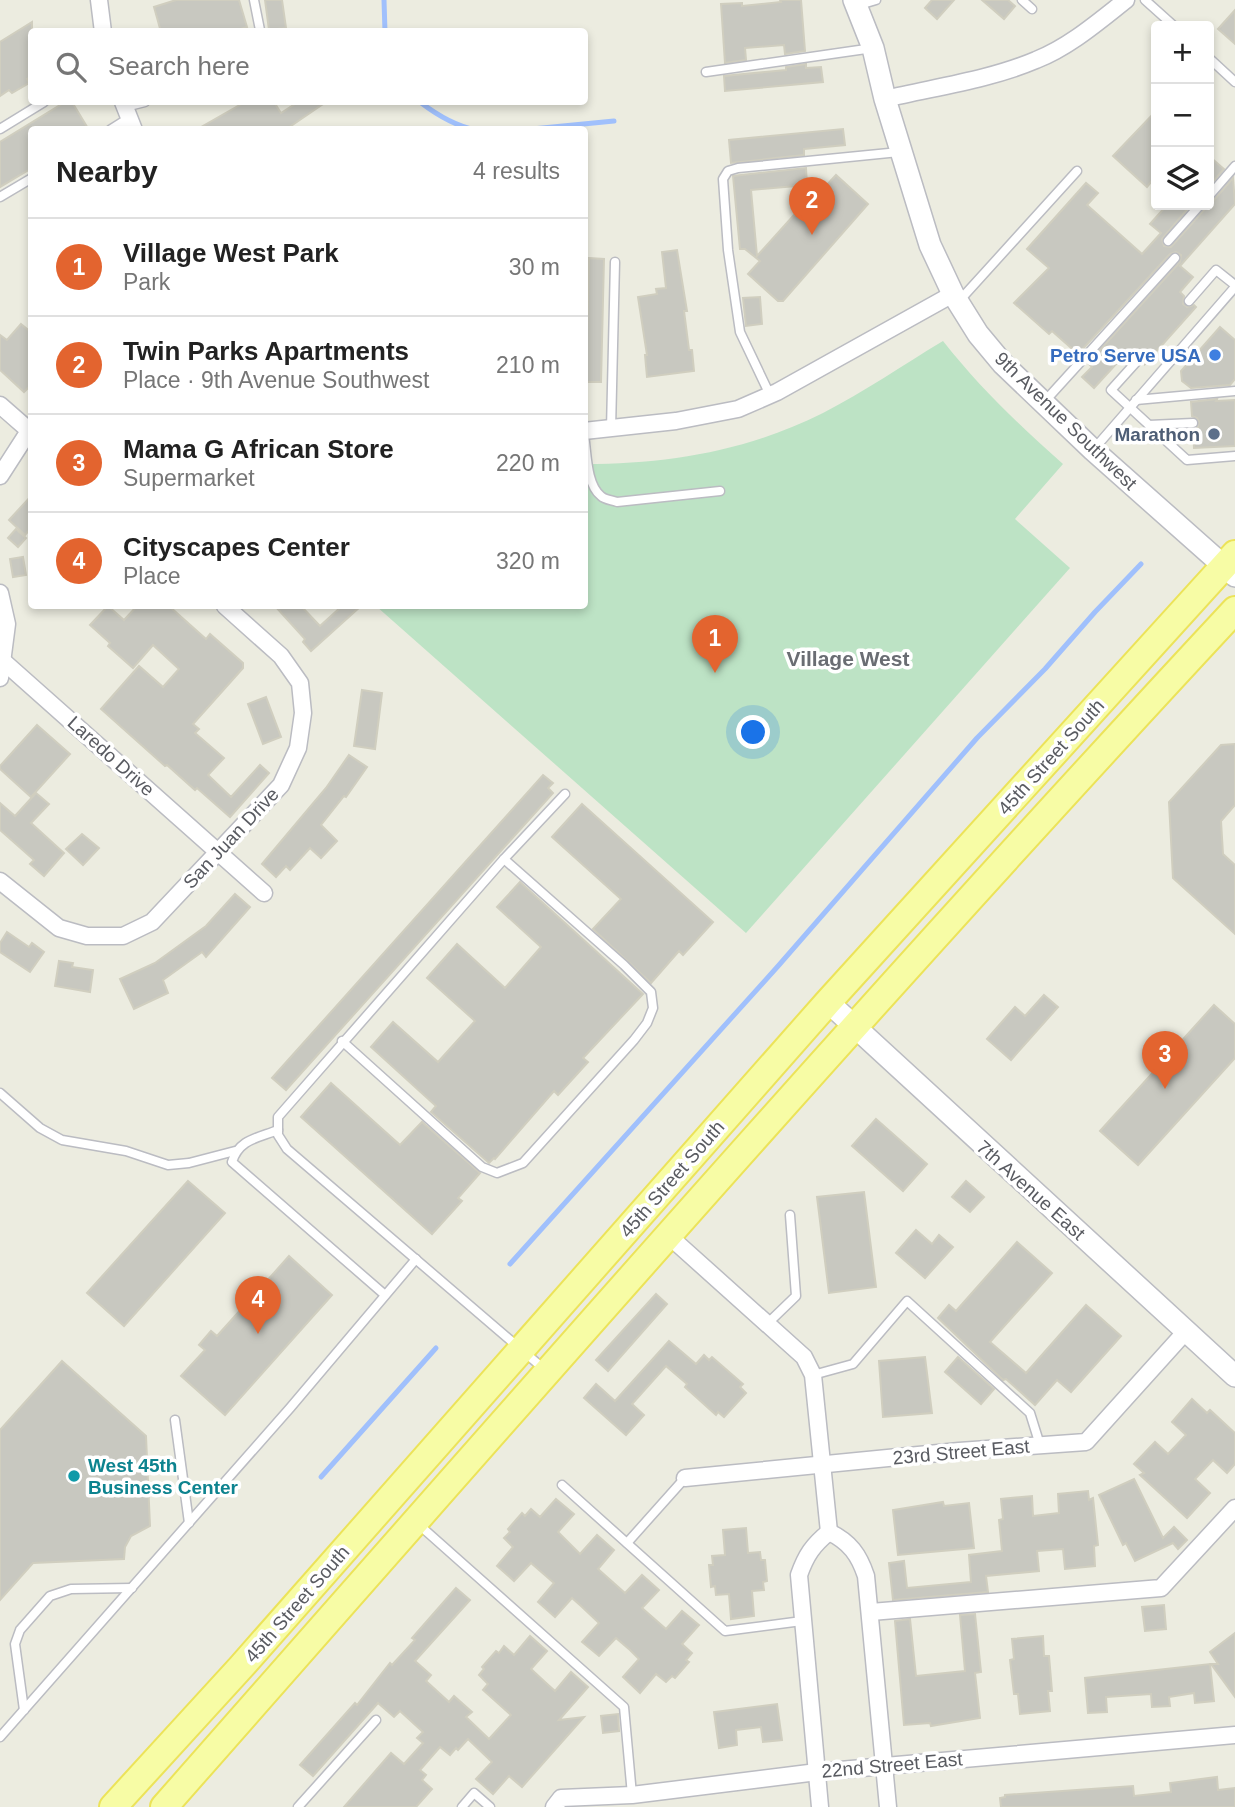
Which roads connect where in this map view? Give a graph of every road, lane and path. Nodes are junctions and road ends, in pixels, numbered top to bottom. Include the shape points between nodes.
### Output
1 (99, 0) edge
2 (254, 0) edge
3 (1023, 0) edge
4 (1126, 0) edge
5 (1145, 0) edge
6 (862, 2) edge
7 (1032, 9) dead end
8 (1168, 21) edge
9 (102, 28) edge
10 (260, 28) edge
11 (873, 48) junction
12 (1214, 63) edge
13 (706, 72) dead end
14 (1235, 82) edge
15 (885, 99) junction
16 (39, 105) edge
17 (127, 114) edge
18 (114, 126) edge
19 (0, 129) edge
20 (902, 152) junction
21 (1235, 166) edge
22 (1077, 171) dead end
23 (28, 180) edge
24 (1214, 189) edge
25 (0, 197) edge
26 (1196, 210) edge
27 (1168, 242) dead end
28 (1175, 258) dead end
29 (615, 262) dead end
30 (1235, 286) edge
31 (956, 298) junction
32 (1189, 301) dead end
33 (1139, 359) dead end
34 (1235, 391) edge
35 (770, 395) junction
36 (1136, 400) junction
37 (1044, 403) junction
38 (0, 405) edge
39 (1130, 407) junction
40 (1193, 423) dead end
41 (1149, 425) junction
42 (611, 429) junction
43 (28, 430) edge
44 (588, 432) edge
45 (28, 435) edge
46 (1093, 450) junction
47 (1235, 456) edge
48 (588, 461) edge
49 (0, 476) edge
50 (720, 491) dead end
51 (1231, 566) edge
52 (0, 593) edge
53 (228, 609) edge
54 (1235, 610) edge
55 (3, 661) junction
56 (0, 678) edge
57 (565, 794) dead end
58 (219, 852) junction
59 (504, 859) junction
60 (0, 881) edge
61 (264, 893) dead end
62 (828, 1002) junction
63 (855, 1028) junction
64 (342, 1041) junction
65 (0, 1093) edge
66 (278, 1130) junction
67 (235, 1151) junction
68 (790, 1215) dead end
69 (669, 1236) junction
70 (416, 1259) junction
71 (385, 1295) junction
72 (767, 1324) junction
73 (1187, 1330) junction
74 (521, 1350) junction
75 (547, 1373) junction
76 (813, 1375) junction
77 (1235, 1377) edge
78 (175, 1420) dead end
79 (1041, 1445) junction
80 (823, 1464) junction
81 (685, 1478) joint
82 (562, 1485) dead end
83 (1235, 1508) edge
84 (415, 1521) junction
85 (189, 1523) junction
86 (829, 1532) junction
87 (627, 1543) junction
88 (132, 1588) junction
89 (871, 1612) junction
90 (802, 1621) junction
91 (24, 1710) junction
92 (376, 1720) dead end
93 (1235, 1735) edge
94 (0, 1737) edge
95 (884, 1766) junction
96 (817, 1772) junction
97 (632, 1795) junction
98 (113, 1807) edge
99 (164, 1807) edge
100 (298, 1807) edge
101 (462, 1807) edge
102 (489, 1807) edge
103 (554, 1807) edge
104 (820, 1807) edge
105 (888, 1807) edge

1 - 9 street
2 - 10 lane
3 - 7 lane
4 - 15 street via 1038,60
5 - 8 lane
6 - 11 street, 9th Avenue Southwest
11 - 13 lane
11 - 15 street, 9th Avenue Southwest
12 - 14 lane
15 - 20 street, 9th Avenue Southwest
16 - 19 lane
17 - 18 lane
20 - 31 street, 9th Avenue Southwest via 930,245
20 - 35 lane via 738,168 723,179 740,332
21 - 24 lane
22 - 31 lane
23 - 25 lane
26 - 27 lane
28 - 37 lane
29 - 42 lane
30 - 32 lane via 1216,270
30 - 36 lane
31 - 35 street
31 - 37 street, 9th Avenue Southwest via 1003,364
33 - 39 lane via 1111,390
34 - 36 lane
35 - 42 street via 738,409
36 - 39 lane
37 - 46 street, 9th Avenue Southwest
38 - 43 street
39 - 41 lane
39 - 46 lane
40 - 41 lane
41 - 47 lane via 1187,460
42 - 44 street
45 - 49 street
46 - 51 street, 9th Avenue Southwest
48 - 50 lane via 594,489 617,502
51 - 62 main road, 45th Street South
52 - 55 street via 7,624
53 - 58 street, San Juan Drive via 281,656 300,683 303,713 298,748 281,785
54 - 63 main road, 45th Street South via 1051,807
55 - 56 street
55 - 58 street, Laredo Drive
57 - 59 lane
58 - 60 street, San Juan Drive via 152,922 123,936 87,936 59,928
58 - 61 street, Laredo Drive
59 - 64 lane
59 - 64 lane via 651,992 653,1008 634,1040 523,1163 497,1173 482,1167
62 - 63 street, 7th Avenue East
62 - 74 main road, 45th Street South
63 - 69 main road, 45th Street South
63 - 73 street, 7th Avenue East
64 - 66 lane via 278,1117
65 - 67 lane via 40,1128 62,1140 126,1151 168,1165
66 - 67 lane via 245,1142
66 - 70 lane via 287,1149
67 - 71 lane via 232,1162
68 - 72 lane via 796,1296
69 - 72 street
69 - 75 main road, 45th Street South
70 - 71 lane
70 - 74 lane
71 - 85 lane
72 - 76 street via 804,1357
73 - 77 street, 7th Avenue East
73 - 79 street, 23rd Street East via 1086,1442
74 - 75 lane
74 - 98 main road, 45th Street South
75 - 84 main road, 45th Street South
76 - 79 lane via 853,1364 907,1300 1030,1413
76 - 80 street
78 - 85 lane
79 - 80 street, 23rd Street East
80 - 81 street, 23rd Street East
80 - 86 street
81 - 87 lane
82 - 87 lane
83 - 89 street via 1161,1588
84 - 97 lane via 624,1707
84 - 99 main road, 45th Street South
85 - 88 lane
86 - 89 street via 844,1539 859,1556
86 - 90 street via 805,1556 799,1575
87 - 90 lane via 725,1631
88 - 91 lane
88 - 91 lane via 71,1589 50,1596 20,1630 15,1644
89 - 95 street
90 - 96 street
91 - 94 lane
92 - 100 lane
93 - 95 street, 22nd Street East
95 - 96 street, 22nd Street East
95 - 105 street
96 - 97 street, 22nd Street East
96 - 104 street
97 - 103 street, 22nd Street East via 561,1798
101 - 102 lane via 474,1793

